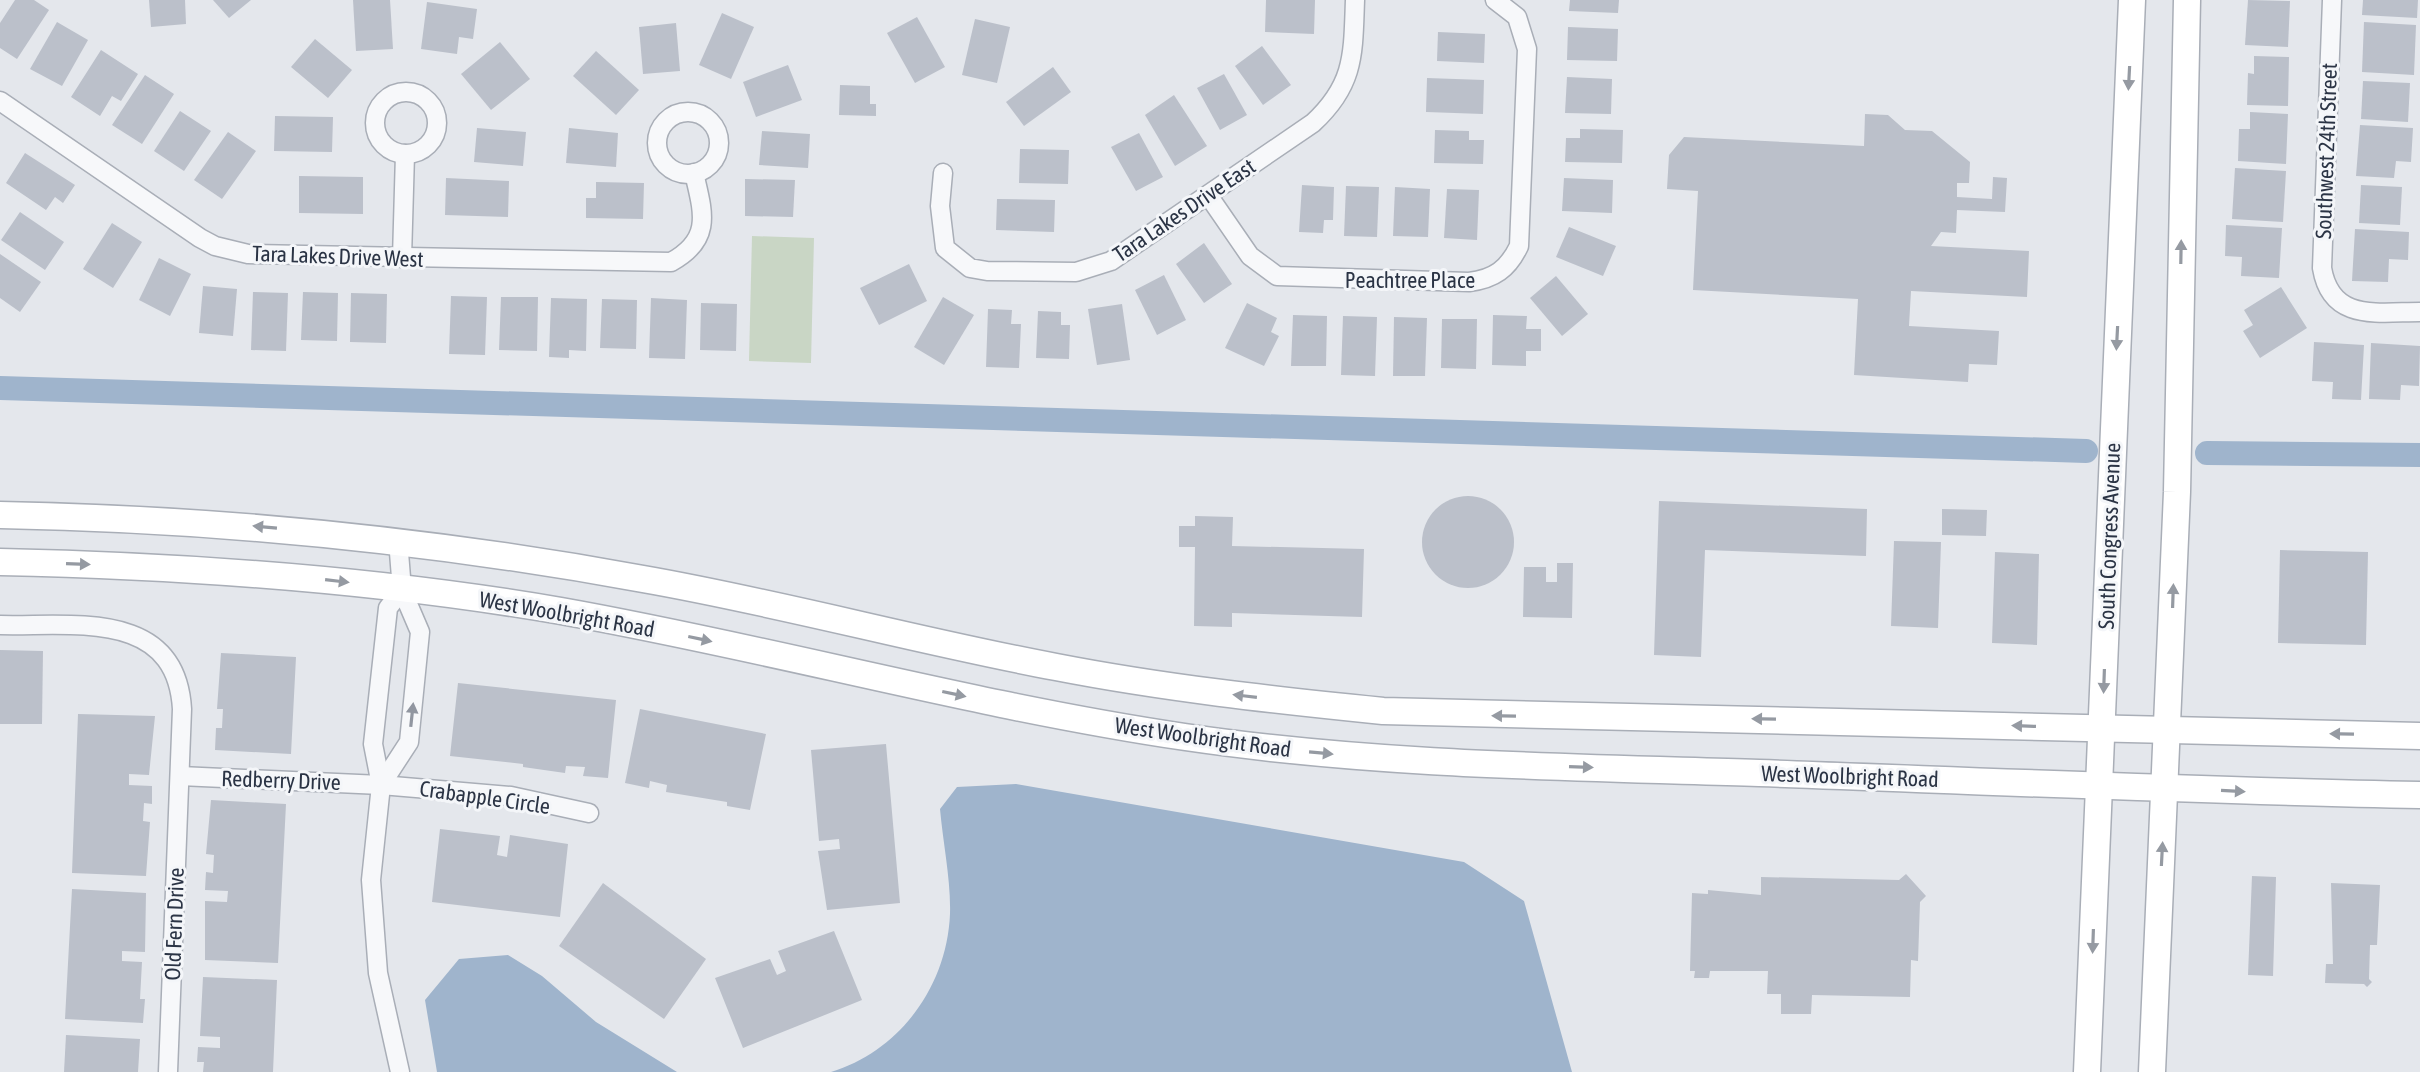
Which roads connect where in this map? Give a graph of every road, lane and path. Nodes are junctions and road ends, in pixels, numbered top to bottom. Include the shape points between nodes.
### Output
1 (1355, 0) edge
2 (1495, 0) edge
3 (2132, 0) edge
4 (2187, 0) edge
5 (2332, 0) edge
6 (3, 109) edge
7 (405, 154) dead end
8 (694, 173) dead end
9 (943, 173) dead end
10 (1208, 195) junction
11 (402, 258) junction
12 (2420, 312) edge
13 (0, 515) edge
14 (398, 540) junction
15 (0, 562) edge
16 (402, 590) junction
17 (0, 625) edge
18 (2102, 728) junction
19 (2168, 730) junction
20 (2420, 736) edge
21 (180, 776) junction
22 (2099, 784) junction
23 (381, 785) junction
24 (2165, 787) junction
25 (2420, 795) edge
26 (589, 813) dead end
27 (168, 1072) edge
28 (400, 1072) edge
29 (2087, 1072) edge
30 (2152, 1072) edge

1 - 10 street, Tara Lakes Drive East via 1352,61 1336,99 1313,123
2 - 10 street, Peachtree Place via 1517,17 1527,49 1519,246 1500,273 1469,282 1277,276 1250,256
3 -> 18 main road, South Congress Avenue
19 -> 4 main road
5 - 12 street, Southwest 24th Street via 2324,285 2347,308
6 - 11 street, Tara Lakes Drive West via 215,246 248,254
7 - 11 street
8 - 11 street, Tara Lakes Drive West via 702,228 696,243 671,262
9 - 10 street, Tara Lakes Drive East via 945,248 970,268 987,271 1094,268 1125,253
14 -> 13 main road, West Woolbright Road via 214,523
14 - 16 street
18 -> 14 main road, West Woolbright Road via 1451,715 1310,704 1058,668 648,580
15 -> 16 main road, West Woolbright Road via 214,570
16 -> 22 main road, West Woolbright Road via 619,622 1038,712 1306,752 1521,765
16 - 23 street via 388,608 373,744
23 -> 16 street via 409,742 420,632
17 - 21 street, Old Fern Drive via 108,628 142,637 156,647 181,691
18 - 19 main road, West Woolbright Road
18 - 22 main road, South Congress Avenue
20 -> 19 main road, West Woolbright Road
19 - 24 main road
21 - 23 street, Redberry Drive
21 - 27 street, Old Fern Drive
22 - 24 main road, West Woolbright Road
22 -> 29 main road, South Congress Avenue
23 - 26 street, Crabapple Circle via 511,796
23 - 28 street via 372,917 378,973
24 -> 25 main road, West Woolbright Road
30 -> 24 main road

